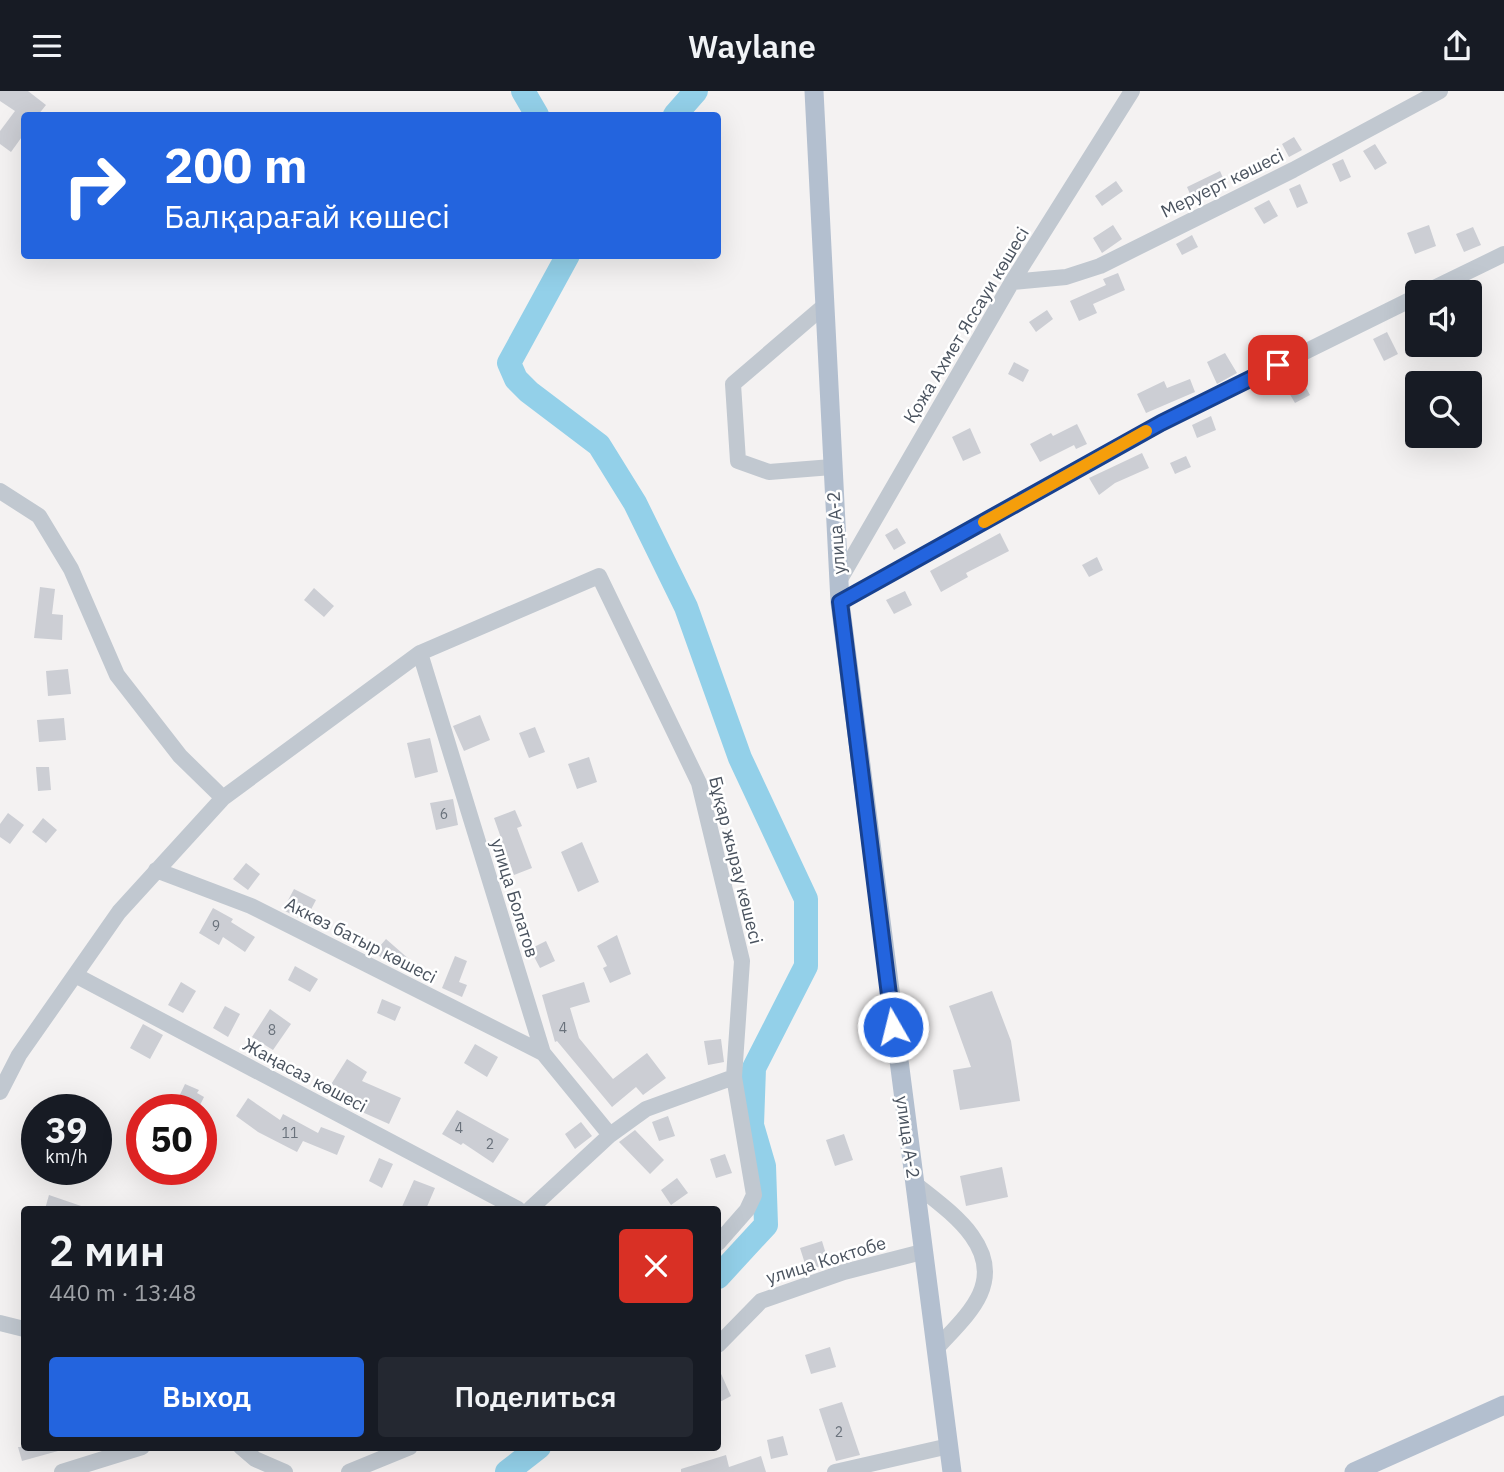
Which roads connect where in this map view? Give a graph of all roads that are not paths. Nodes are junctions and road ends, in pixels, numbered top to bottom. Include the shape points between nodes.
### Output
1 (814, 91) edge
2 (1132, 91) edge
3 (1440, 91) edge
4 (1504, 254) edge
5 (1451, 280) edge
6 (1012, 282) junction
7 (1405, 302) edge
8 (824, 306) junction
9 (832, 467) junction
10 (0, 491) edge
11 (839, 581) junction
12 (840, 602) junction
13 (420, 653) junction
14 (223, 798) junction
15 (156, 870) junction
16 (75, 975) junction
17 (543, 1053) junction
18 (734, 1077) junction
19 (0, 1092) edge
20 (610, 1135) junction
21 (914, 1183) junction
22 (512, 1206) edge
23 (533, 1206) edge
24 (721, 1240) edge
25 (922, 1251) junction
26 (0, 1323) edge
27 (21, 1328) edge
28 (721, 1342) edge
29 (936, 1349) junction
30 (1504, 1405) edge
31 (949, 1446) junction
32 (129, 1451) edge
33 (245, 1451) edge
34 (400, 1451) edge
35 (62, 1472) edge
36 (285, 1472) edge
37 (349, 1472) edge
38 (835, 1472) edge
39 (952, 1472) edge
40 (1354, 1472) edge

1 - 8 main road, улица А-2
2 - 6 street, Қожа Ахмет Яссауи көшесі
3 - 6 street, Меруерт көшесі via 1100,266 1066,277
4 - 5 street
6 - 11 street, Қожа Ахмет Яссауи көшесі
7 - 12 street via 1161,423
8 - 9 main road, улица А-2
8 - 9 street via 733,383 738,461 769,472
9 - 11 main road, улица А-2
10 - 14 street via 39,516 71,569 117,675 180,757
11 - 12 main road, улица А-2
12 - 21 main road, улица А-2
13 - 14 street
13 - 17 street, улица Болатов
13 - 18 street, Бұқар жырау көшесі via 599,576 699,783 742,961
14 - 15 street
15 - 16 street via 119,912
15 - 17 street, Аккөз батыр көшесі via 251,906
16 - 19 street via 19,1055
16 - 22 street, Жаңасаз көшесі
17 - 20 street, улица Болатов
18 - 20 street via 646,1109
18 - 24 street, Бұқар жырау көшесі via 754,1195
20 - 23 street
21 - 25 main road, улица А-2
21 - 29 street via 973,1236 981,1251 985,1280 981,1293
25 - 28 street, улица Коктобе via 761,1301
25 - 29 main road, улица А-2
26 - 27 street
29 - 31 main road, улица А-2
30 - 40 main road
31 - 38 street
31 - 39 main road, улица А-2
32 - 35 street
33 - 36 street
34 - 37 street

